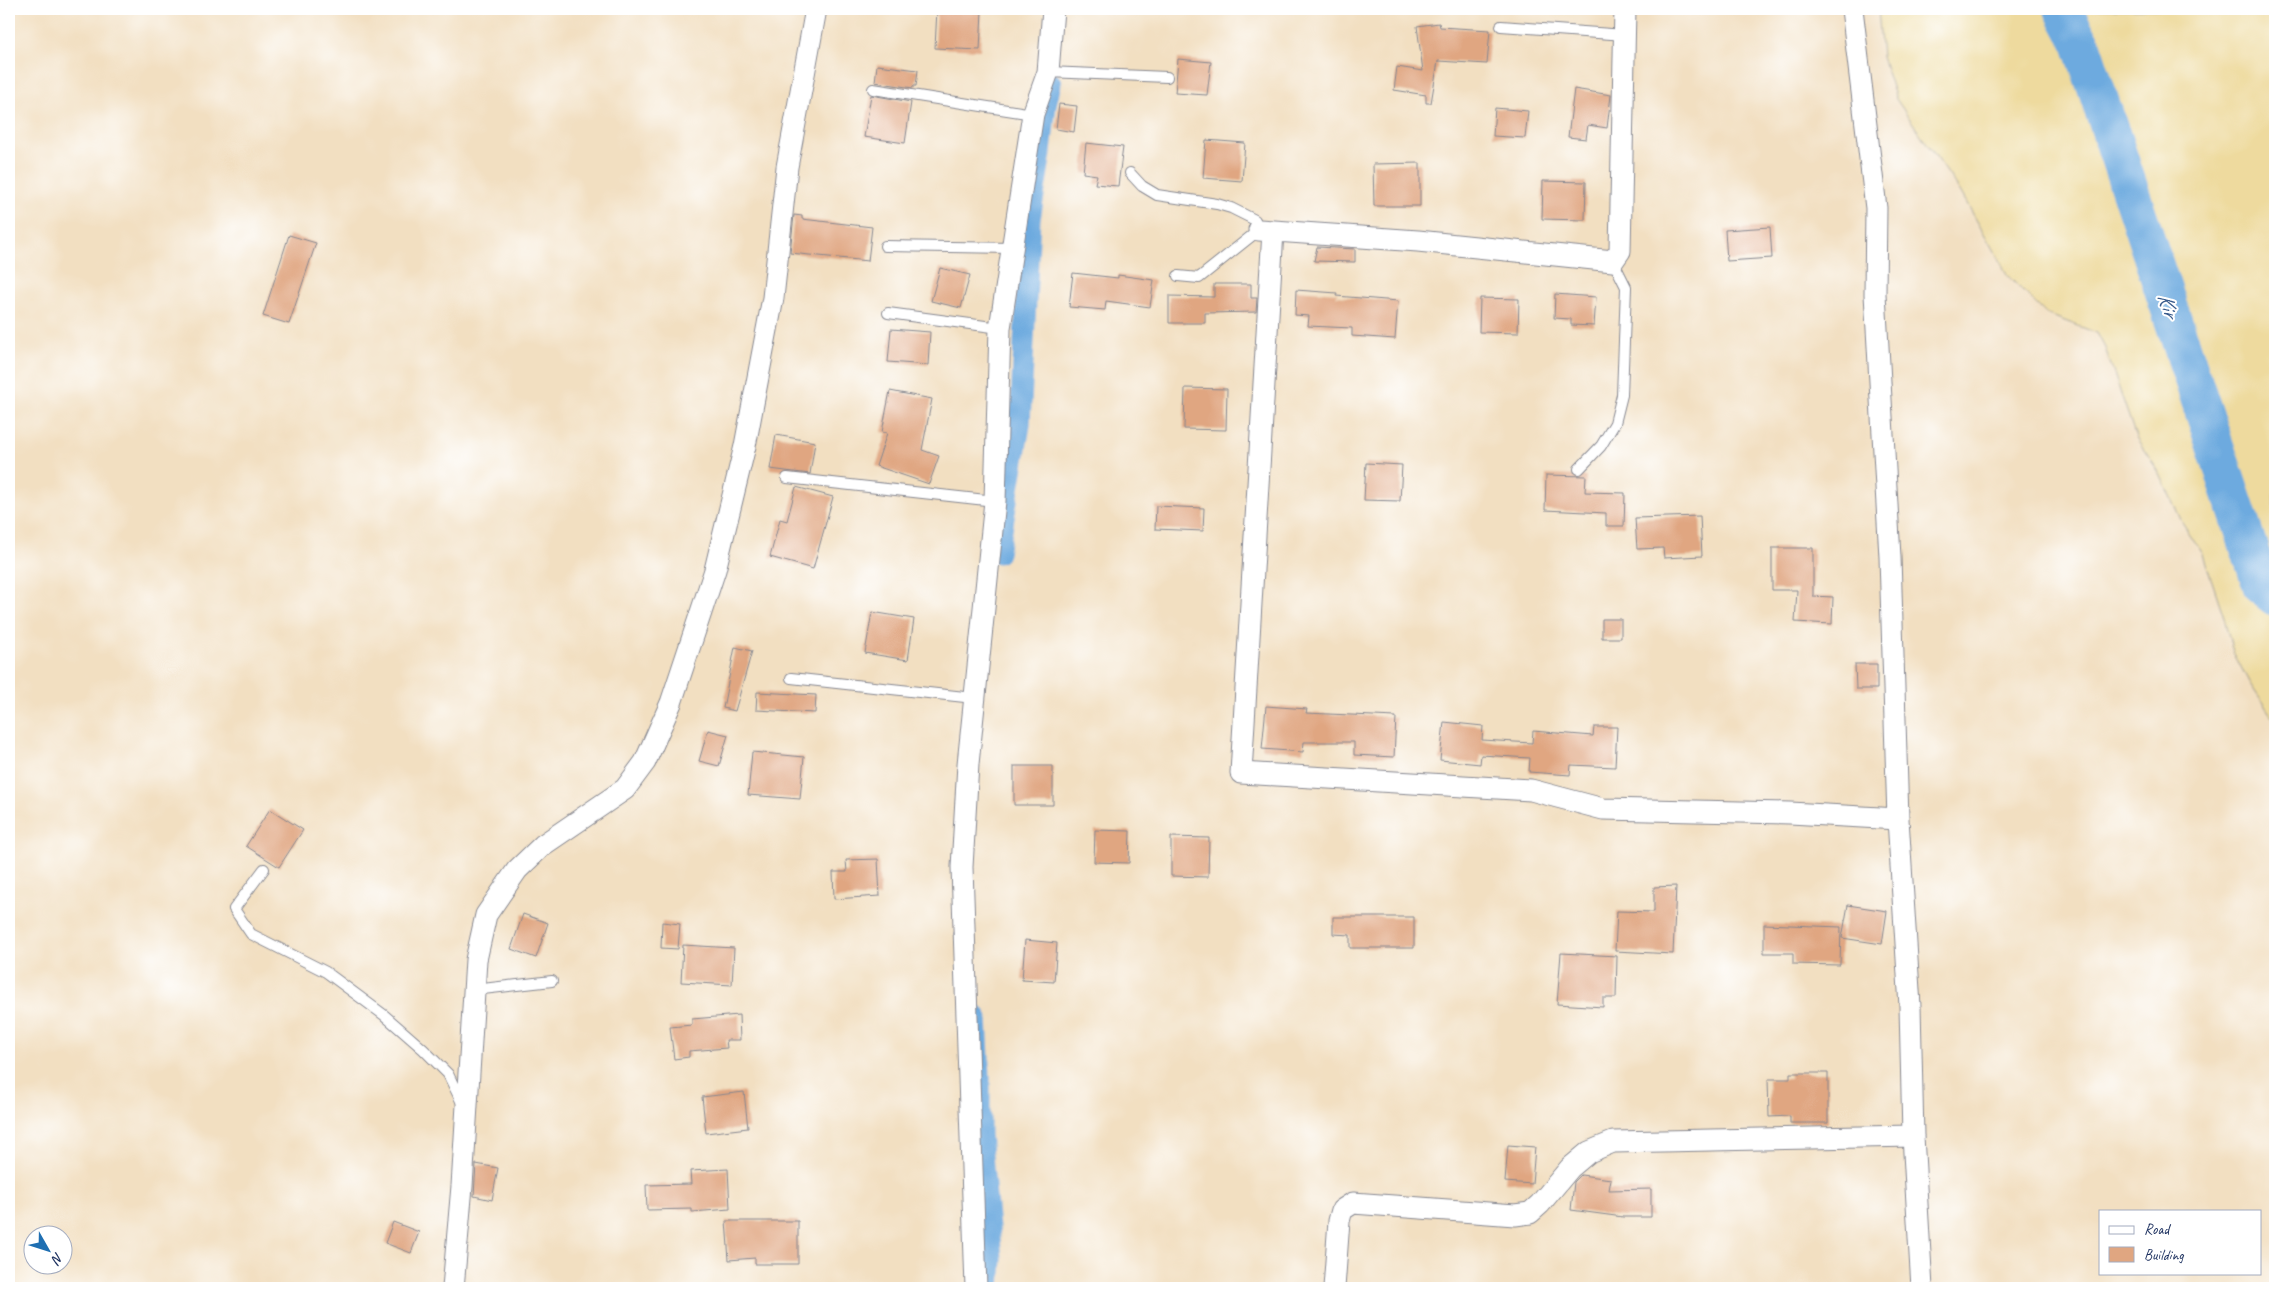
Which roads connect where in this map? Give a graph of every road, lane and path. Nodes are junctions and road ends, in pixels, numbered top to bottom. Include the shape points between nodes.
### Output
1 (816, 9) edge
2 (1053, 9) edge
3 (1626, 9) edge
4 (1852, 9) edge
5 (1501, 26) dead end
6 (1625, 35) junction
7 (1048, 72) junction
8 (1167, 77) dead end
9 (873, 89) dead end
10 (1033, 114) junction
11 (1130, 173) dead end
12 (1266, 230) junction
13 (885, 246) dead end
14 (1014, 248) junction
15 (1613, 261) junction
16 (1178, 276) dead end
17 (888, 313) dead end
18 (1000, 328) junction
19 (1579, 469) dead end
20 (787, 478) dead end
21 (995, 501) junction
22 (791, 678) dead end
23 (974, 698) junction
24 (1898, 819) junction
25 (264, 868) dead end
26 (552, 981) dead end
27 (474, 990) junction
28 (466, 1113) junction
29 (1913, 1136) junction
30 (453, 1288) edge
31 (976, 1288) edge
32 (1334, 1288) edge
33 (1922, 1288) edge

1 - 27 street via 787,166 773,298 745,446 715,570 671,703 645,762 625,790 543,846 517,870 500,892 486,915 476,960
2 - 7 street
3 - 6 street
4 - 24 street via 1876,208 1875,294 1890,557
5 - 6 lane
6 - 15 street via 1620,251
7 - 8 lane
7 - 10 street
9 - 10 lane
10 - 14 street
11 - 12 lane via 1157,195 1231,208 1255,220
12 - 15 street via 1418,241
12 - 16 lane via 1199,278
12 - 24 street via 1241,773 1531,790 1603,809
13 - 14 lane
14 - 18 street
15 - 19 lane via 1626,287 1620,403 1615,423 1601,446
17 - 18 lane
18 - 21 street
20 - 21 lane
21 - 23 street
22 - 23 lane
23 - 31 street via 962,867
24 - 29 street via 1910,1006
25 - 28 lane via 234,909 251,934 326,972 384,1015 448,1074
26 - 27 lane
27 - 28 street
28 - 30 street
29 - 32 street via 1613,1142 1589,1152 1570,1168 1530,1213 1515,1215 1353,1203 1342,1210 1339,1221
29 - 33 street

